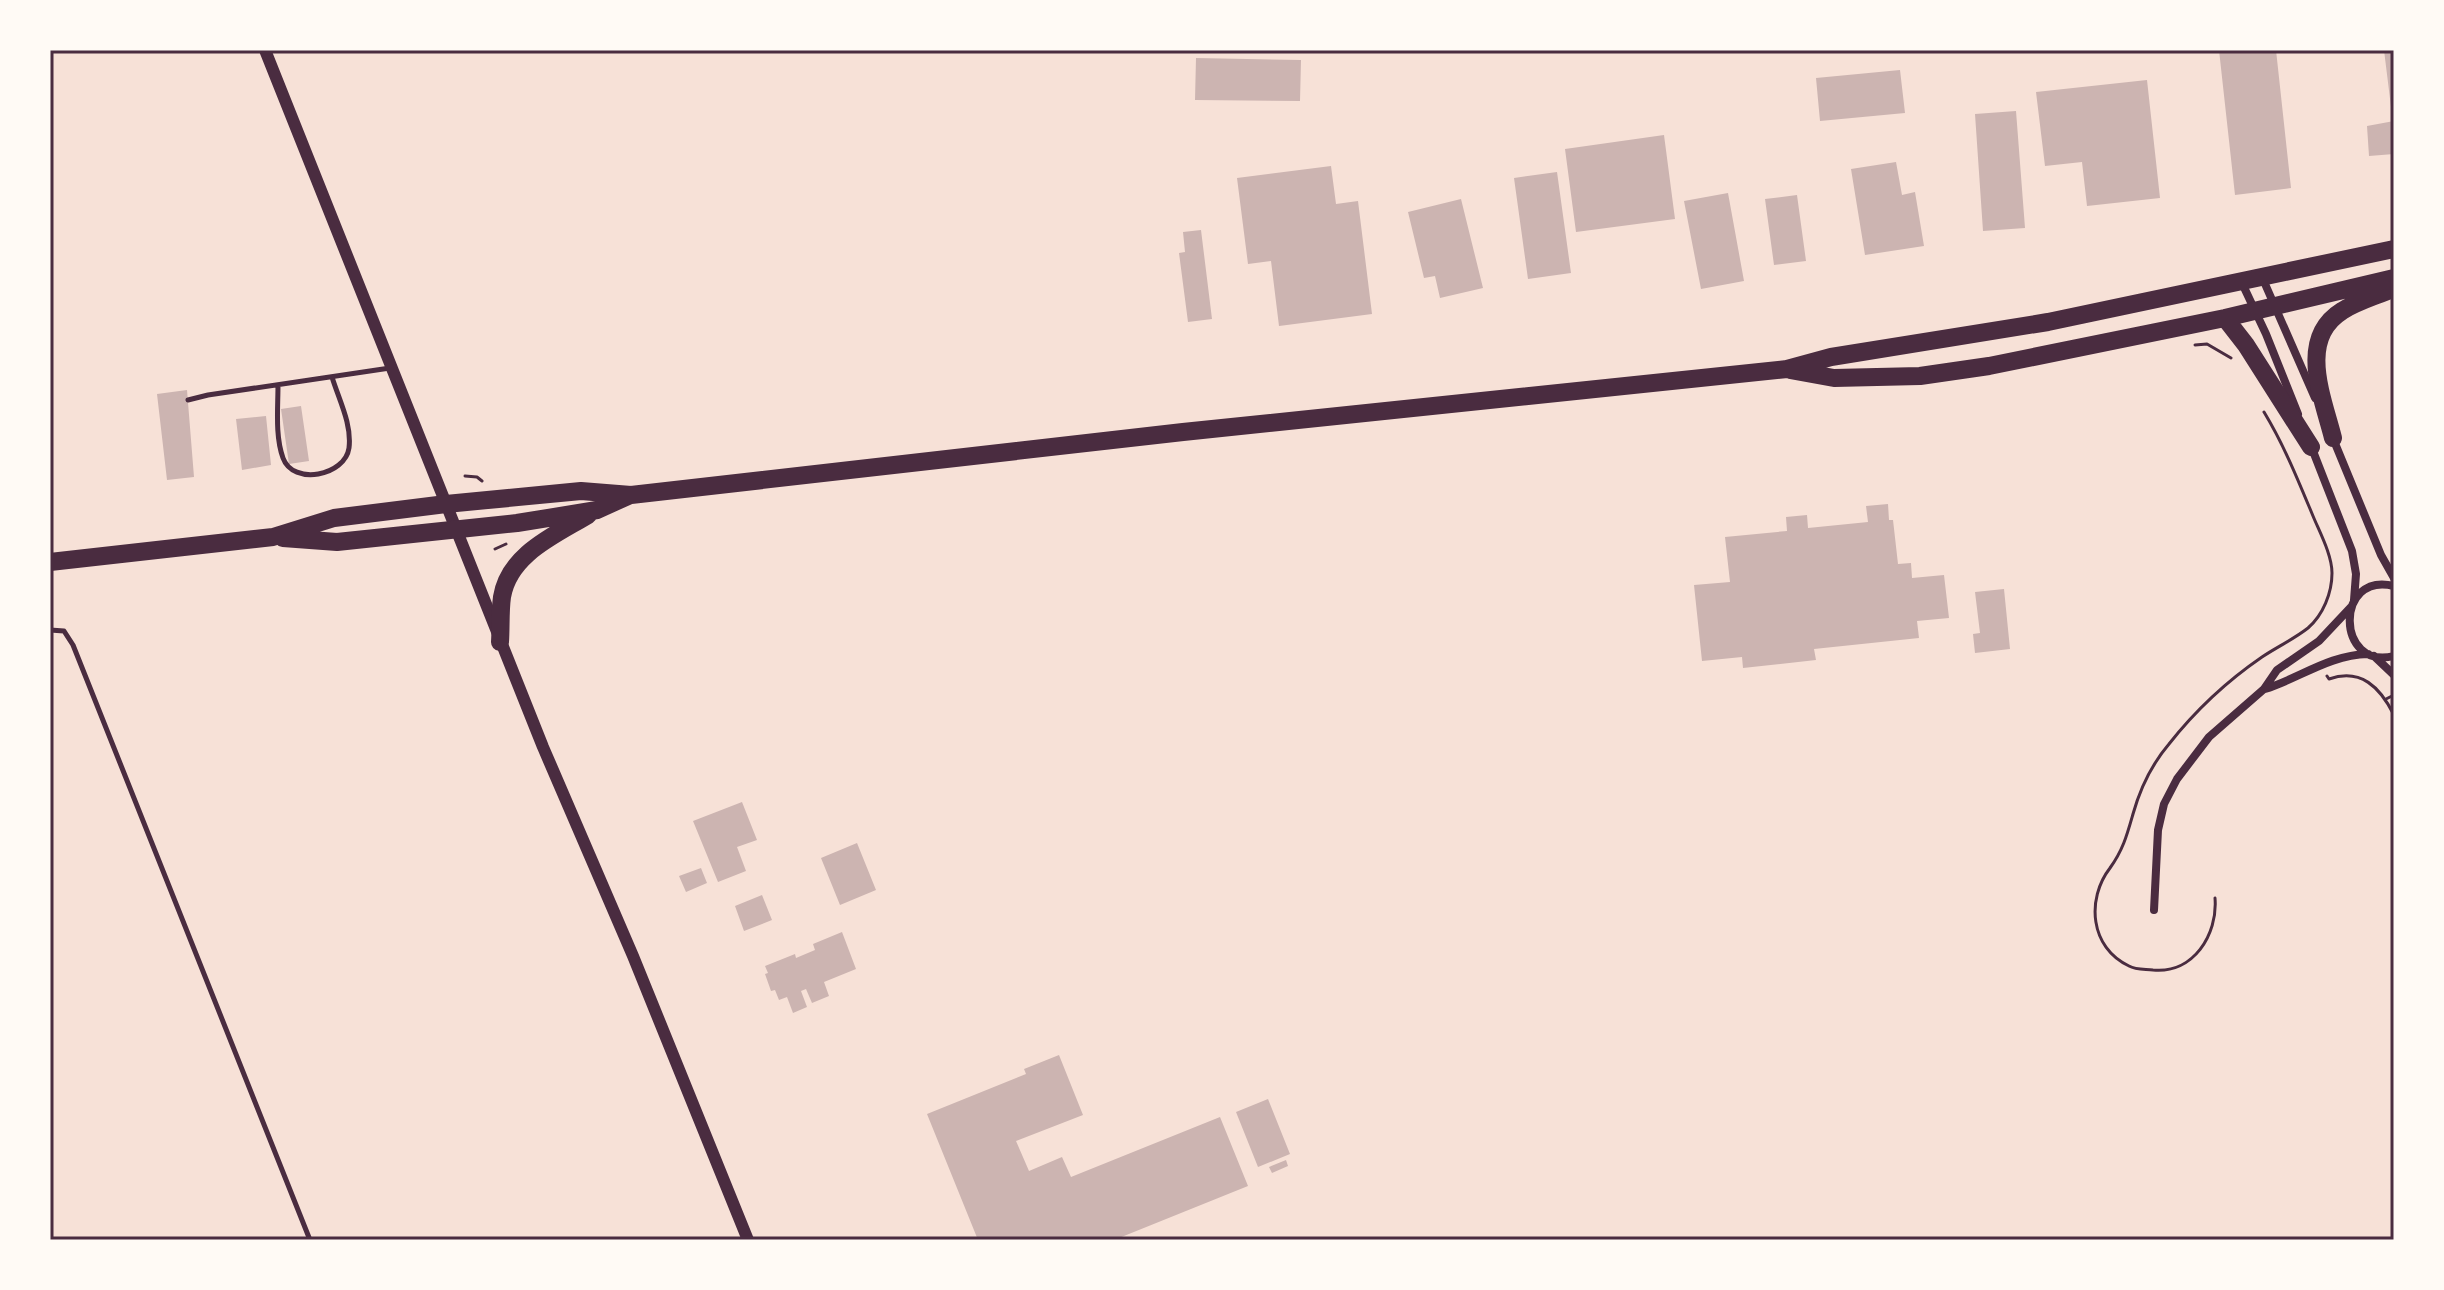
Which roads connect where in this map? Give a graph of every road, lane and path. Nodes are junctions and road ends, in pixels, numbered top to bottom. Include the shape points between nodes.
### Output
1 (265, 50) edge
2 (2394, 249) edge
3 (2262, 277) junction
4 (2394, 278) edge
5 (2241, 281) junction
6 (2394, 288) edge
7 (2264, 308) junction
8 (2225, 318) junction
9 (2185, 346) dead end
10 (2232, 358) dead end
11 (390, 368) junction
12 (1787, 369) junction
13 (332, 377) junction
14 (278, 385) junction
15 (188, 400) dead end
16 (2262, 407) dead end
17 (2333, 438) junction
18 (2311, 447) junction
19 (465, 476) dead end
20 (484, 485) dead end
21 (631, 495) junction
22 (446, 504) junction
23 (597, 510) junction
24 (456, 529) junction
25 (273, 537) junction
26 (50, 562) edge
27 (2394, 578) edge
28 (2394, 586) edge
29 (2352, 604) junction
30 (50, 630) edge
31 (2302, 631) junction
32 (500, 642) junction
33 (2310, 646) junction
34 (2373, 655) junction
35 (2394, 656) edge
36 (2320, 664) junction
37 (2394, 675) edge
38 (2264, 689) junction
39 (2394, 695) edge
40 (2386, 699) junction
41 (2394, 715) edge
42 (2215, 898) dead end
43 (2154, 910) dead end
44 (310, 1240) edge
45 (748, 1240) edge

1 - 11 street
2 - 3 highway
3 - 5 highway
3 - 7 street
4 - 7 highway
5 - 7 street
5 - 12 highway
6 - 17 highway via 2341,311 2319,338 2317,372
7 - 8 highway
7 - 17 street
7 - 18 street
8 - 12 highway via 1920,376 1834,378
8 - 18 highway
9 - 10 path via 2207,344
11 - 13 lane
11 - 22 street
12 - 21 highway
13 - 14 lane
13 - 14 lane via 349,428 349,451 342,463 318,474 296,474 282,458
14 - 15 lane
16 - 31 path via 2284,444 2332,571 2324,606
17 - 27 street
18 - 29 street via 2352,551
19 - 20 path via 477,477
21 - 22 highway via 581,491
21 - 23 highway
22 - 24 street
22 - 25 highway via 334,518
23 - 24 highway
23 - 32 highway via 535,546 519,562 502,596
24 - 25 highway via 337,542
24 - 32 street
25 - 26 highway
28 - 29 street via 2374,586
29 - 33 street
29 - 34 street via 2351,635
30 - 44 lane via 64,631 73,645
31 - 33 path
31 - 42 path via 2230,682 2162,752 2147,778 2122,852 2100,881 2094,919 2115,957 2130,967 2159,971 2176,968 2204,946 2213,929
32 - 45 street
33 - 38 street via 2277,670
34 - 35 street
34 - 36 street
34 - 37 street
36 - 38 street
36 - 40 path via 2329,679 2350,674 2363,678
38 - 43 street via 2209,737 2164,804
39 - 40 path
40 - 41 path

